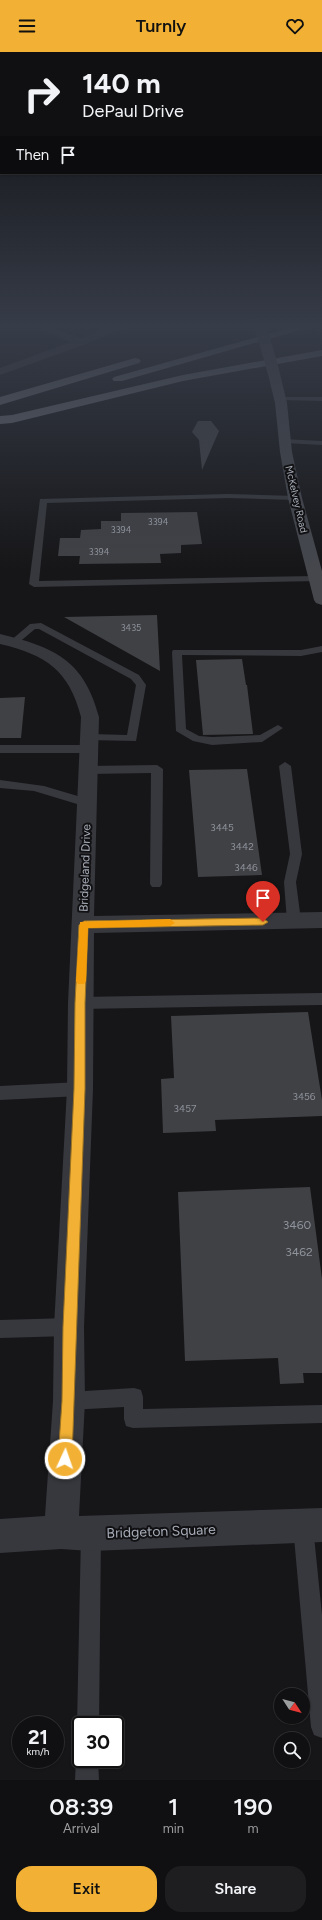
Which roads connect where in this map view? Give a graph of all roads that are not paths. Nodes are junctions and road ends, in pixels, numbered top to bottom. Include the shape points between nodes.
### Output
1 (22, 409) edge
2 (52, 409) edge
3 (281, 409) edge
4 (0, 416) edge
5 (0, 420) edge
6 (285, 441) junction
7 (322, 442) edge
8 (295, 498) junction
9 (316, 579) junction
10 (322, 600) edge
11 (7, 641) edge
12 (322, 649) edge
13 (278, 728) dead end
14 (0, 749) edge
15 (89, 752) junction
16 (285, 766) dead end
17 (0, 784) edge
18 (87, 803) junction
19 (156, 884) dead end
20 (322, 920) edge
21 (294, 921) junction
22 (84, 925) junction
23 (322, 999) edge
24 (80, 1003) junction
25 (80, 1089) junction
26 (0, 1093) edge
27 (69, 1327) junction
28 (0, 1329) edge
29 (69, 1401) junction
30 (322, 1414) edge
31 (312, 1525) edge
32 (76, 1533) junction
33 (0, 1536) edge
34 (87, 1716) edge
35 (322, 1728) edge
36 (87, 1768) edge
37 (87, 1780) edge

1 - 4 highway
2 - 5 highway
3 - 6 street, McKelvey Road
6 - 7 lane
6 - 8 street, McKelvey Road
8 - 9 street, McKelvey Road
8 - 9 lane via 228,496 43,501 34,584
9 - 10 street, McKelvey Road
11 - 15 street, Bridgeland Drive via 47,656 59,663 75,679 86,698 90,718
11 - 15 lane via 33,626 41,626 135,677 141,685 132,739
12 - 13 lane via 301,653 177,652 181,731 187,736 212,741 262,738
14 - 15 lane
15 - 18 street, Bridgeland Drive
15 - 19 lane via 157,769
16 - 21 lane via 296,854 290,882
17 - 18 lane via 48,790
18 - 22 street, Bridgeland Drive
20 - 21 street
21 - 22 street
22 - 24 street, Bridgeland Drive
23 - 24 lane
24 - 25 street, Bridgeland Drive
25 - 26 lane
25 - 27 street, Bridgeland Drive
27 - 28 lane
27 - 29 street, Bridgeland Drive
29 - 30 lane via 134,1396 134,1419
29 - 32 street, Bridgeland Drive
31 - 32 street, Bridgeton Square
31 - 35 lane
32 - 33 street, Bridgeton Square
32 - 34 lane
36 - 37 lane

